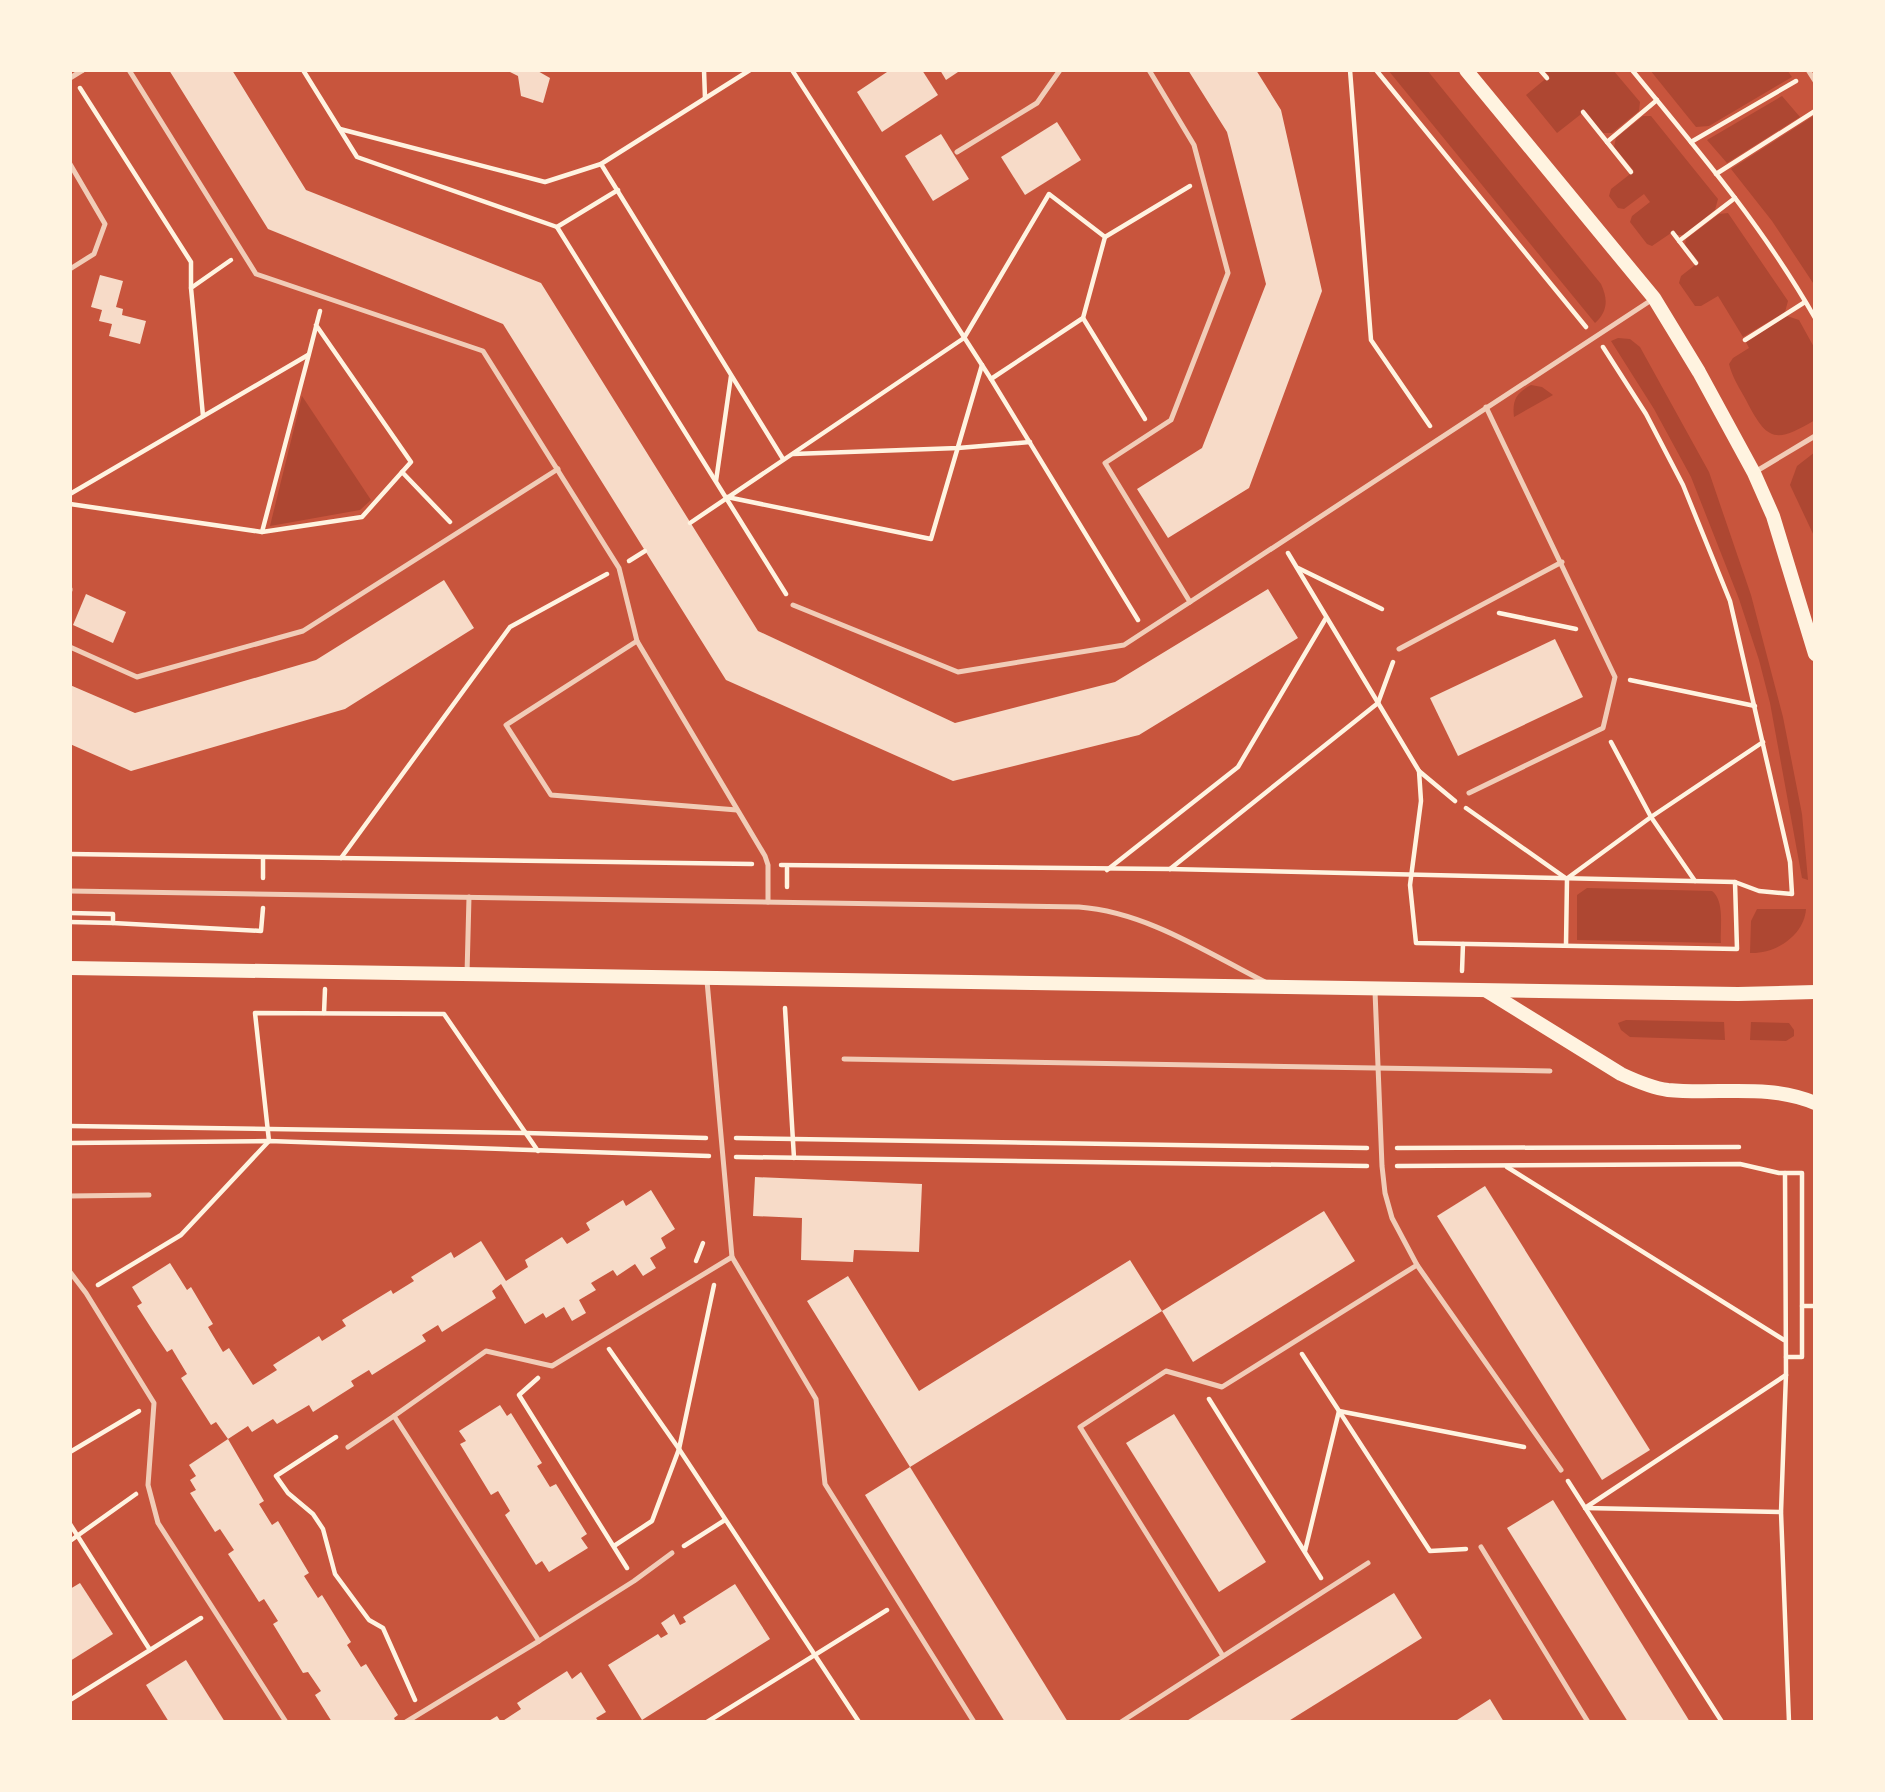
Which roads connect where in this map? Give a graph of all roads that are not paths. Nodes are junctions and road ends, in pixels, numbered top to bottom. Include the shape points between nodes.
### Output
1 (83, 70) edge
2 (129, 70) edge
3 (1060, 70) edge
4 (1149, 70) edge
5 (1466, 70) edge
6 (1809, 72) edge
7 (71, 77) edge
8 (1815, 81) edge
9 (957, 152) dead end
10 (70, 164) edge
11 (70, 269) edge
12 (1654, 298) junction
13 (1486, 407) junction
14 (1815, 436) edge
15 (558, 469) junction
16 (1754, 473) junction
17 (1562, 562) junction
18 (1190, 601) junction
19 (793, 605) road end
20 (637, 641) junction
21 (70, 647) edge
22 (1399, 649) dead end
23 (1815, 654) edge
24 (1469, 793) dead end
25 (737, 810) junction
26 (70, 891) edge
27 (469, 897) junction
28 (768, 902) junction
29 (70, 970) edge
30 (467, 975) junction
31 (706, 978) junction
32 (1275, 987) junction
33 (1374, 989) junction
34 (1486, 990) junction
35 (1815, 992) edge
36 (844, 1059) dead end
37 (1379, 1068) junction
38 (1550, 1071) dead end
39 (1815, 1103) edge
40 (149, 1195) dead end
41 (70, 1196) edge
42 (732, 1257) junction
43 (1417, 1265) junction
44 (70, 1272) edge
45 (394, 1416) junction
46 (348, 1447) dead end
47 (1561, 1470) road end
48 (1481, 1548) road end
49 (672, 1553) road end
50 (1368, 1563) dead end
51 (538, 1641) junction
52 (1223, 1656) junction
53 (286, 1722) edge
54 (406, 1722) edge
55 (974, 1722) edge
56 (1121, 1722) edge
57 (1588, 1722) edge

1 - 7 lane
2 - 15 lane via 256,274 483,351
3 - 9 lane via 1037,103
4 - 18 lane via 1194,145 1228,273 1171,420 1105,463
5 - 12 main road
6 - 8 lane
10 - 11 lane via 105,224 94,254
12 - 13 lane
12 - 16 main road
13 - 17 lane
13 - 18 lane
14 - 16 lane
15 - 20 lane via 619,568
15 - 21 lane via 303,631 137,677
16 - 23 main road via 1773,516
17 - 22 lane
17 - 24 lane via 1615,677 1603,728
18 - 19 lane via 1124,645 958,672
20 - 25 lane
20 - 25 lane via 506,725 551,795
25 - 28 lane via 768,865
26 - 27 lane
27 - 28 lane
27 - 30 lane
28 - 32 lane via 1092,908 1163,929
29 - 30 main road
30 - 31 main road
31 - 32 main road
31 - 42 lane
32 - 33 main road
33 - 34 main road
33 - 37 lane
34 - 35 main road
34 - 39 main road via 1643,1084 1666,1090 1770,1091
36 - 37 lane
37 - 38 lane
37 - 43 lane via 1385,1193 1392,1218
40 - 41 lane
42 - 45 lane via 552,1366 486,1352
42 - 55 lane via 816,1399 825,1484
43 - 47 lane
43 - 52 lane via 1222,1387 1166,1371 1080,1427
44 - 53 lane via 154,1403 148,1485 158,1523
45 - 46 lane
45 - 51 lane
48 - 57 lane
49 - 51 lane
50 - 52 lane
51 - 54 lane
52 - 56 lane

